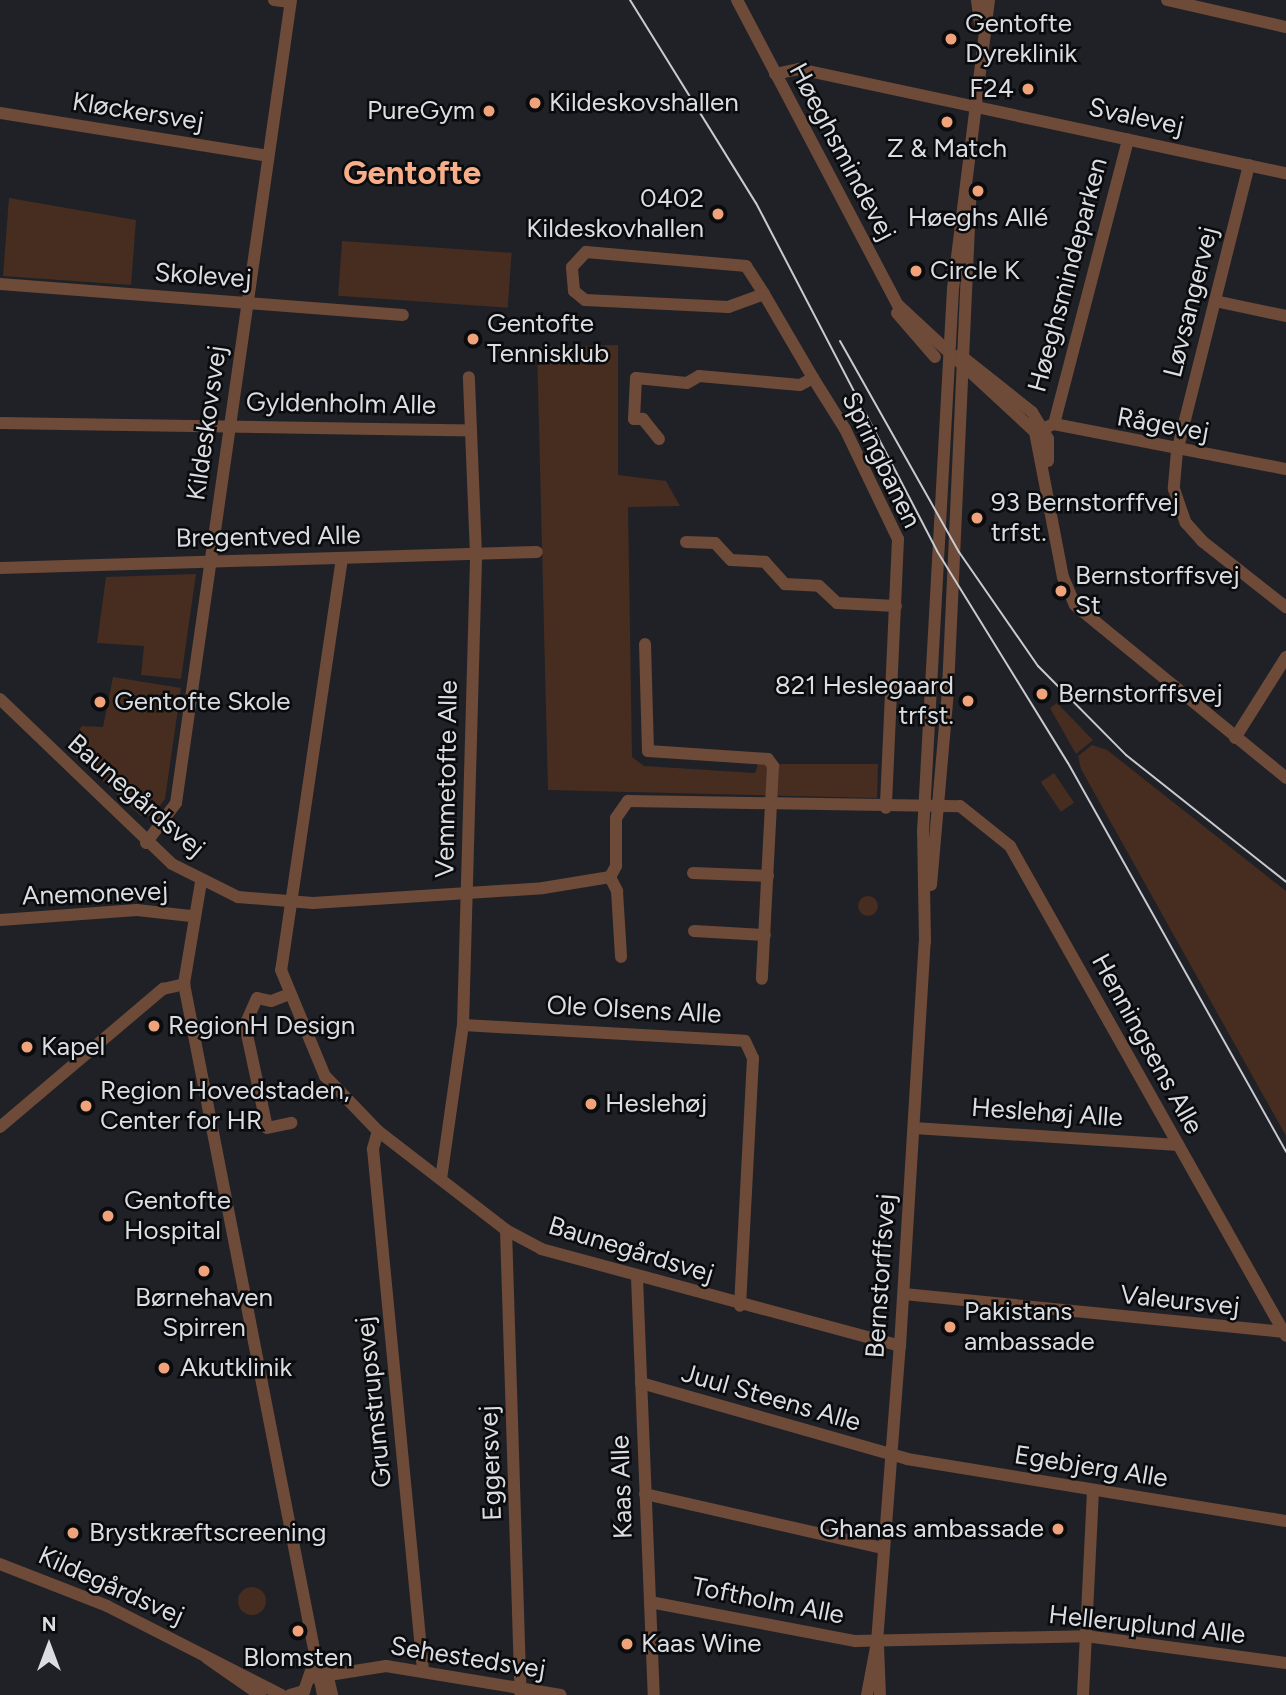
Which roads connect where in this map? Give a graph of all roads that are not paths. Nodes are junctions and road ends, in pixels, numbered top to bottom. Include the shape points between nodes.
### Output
1 (274, 0) edge
2 (737, 0) edge
3 (977, 0) edge
4 (989, 0) edge
5 (1167, 0) edge
6 (290, 1) edge
7 (981, 27) junction
8 (1286, 27) edge
9 (775, 74) junction
10 (976, 106) junction
11 (0, 113) edge
12 (1128, 139) junction
13 (268, 156) junction
14 (1249, 166) junction
15 (1286, 173) edge
16 (970, 183) junction
17 (0, 284) edge
18 (764, 294) junction
19 (892, 296) junction
20 (1215, 301) junction
21 (247, 302) junction
22 (403, 315) dead end
23 (1286, 316) edge
24 (949, 352) junction
25 (965, 359) junction
26 (964, 373) junction
27 (947, 374) junction
28 (469, 377) dead end
29 (813, 378) junction
30 (0, 423) edge
31 (229, 425) junction
32 (1044, 428) junction
33 (471, 430) junction
34 (659, 439) dead end
35 (1177, 450) junction
36 (1286, 469) edge
37 (686, 542) dead end
38 (537, 552) dead end
39 (476, 555) junction
40 (342, 558) junction
41 (211, 560) junction
42 (0, 568) edge
43 (896, 606) junction
44 (1286, 607) edge
45 (645, 644) dead end
46 (1286, 657) edge
47 (0, 699) edge
48 (1235, 738) junction
49 (1286, 778) edge
50 (773, 804) junction
51 (941, 805) junction
52 (925, 806) junction
53 (886, 808) junction
54 (146, 843) junction
55 (693, 873) dead end
56 (768, 876) junction
57 (610, 877) junction
58 (201, 882) junction
59 (467, 893) junction
60 (291, 904) junction
61 (927, 912) junction
62 (191, 916) junction
63 (0, 920) edge
64 (694, 931) dead end
65 (765, 935) junction
66 (621, 957) dead end
67 (762, 979) dead end
68 (184, 984) junction
69 (287, 995) junction
70 (463, 1025) junction
71 (291, 1123) dead end
72 (0, 1127) edge
73 (914, 1128) junction
74 (378, 1131) junction
75 (1178, 1145) junction
76 (441, 1180) junction
77 (506, 1230) junction
78 (637, 1278) junction
79 (904, 1294) junction
80 (740, 1306) junction
81 (1285, 1334) edge
82 (900, 1346) junction
83 (641, 1383) junction
84 (890, 1455) junction
85 (1093, 1490) junction
86 (645, 1494) junction
87 (1286, 1521) edge
88 (883, 1548) junction
89 (0, 1564) edge
90 (650, 1602) junction
91 (1086, 1636) junction
92 (877, 1642) junction
93 (202, 1653) junction
94 (1286, 1663) edge
95 (423, 1670) junction
96 (319, 1675) junction
97 (521, 1692) edge
98 (260, 1695) edge
99 (282, 1695) edge
100 (290, 1695) edge
101 (323, 1695) edge
102 (332, 1695) edge
103 (561, 1695) edge
104 (654, 1695) edge
105 (867, 1695) edge
106 (880, 1695) edge
107 (1083, 1695) edge

1 - 6 street
2 - 9 street, Høeghsmindevej
3 - 7 street, Bernstorffsvej
4 - 7 street, Bernstorffsvej
5 - 8 street
6 - 13 street, Kildeskovsvej
7 - 10 street, Bernstorffsvej
9 - 10 street, Svalevej via 799,69
9 - 19 street, Høeghsmindevej
10 - 12 street, Svalevej
10 - 16 street, Bernstorffsvej
11 - 13 street, Kløckersvej
12 - 14 street, Svalevej
12 - 32 street, Høeghsmindeparken
13 - 21 street, Kildeskovsvej
14 - 15 street, Svalevej
14 - 20 street, Løvsangervej
16 - 24 street, Bernstorffsvej
16 - 25 street, Bernstorffsvej
17 - 21 street, Skolevej
18 - 18 street, Springbanen via 739,262 586,252 572,267 574,291 585,300 721,307
18 - 29 street, Springbanen
19 - 24 street, Høeghsmindevej via 913,322
19 - 27 street via 898,317
20 - 23 street
20 - 35 street, Løvsangervej
21 - 22 street, Skolevej
21 - 31 street, Kildeskovsvej
24 - 25 street
24 - 26 street
24 - 27 street, Bernstorffsvej
25 - 26 street, Bernstorffsvej
25 - 32 street via 1023,403
26 - 32 street
26 - 51 street, Bernstorffsvej
27 - 52 street, Bernstorffsvej
28 - 33 street, Vemmetofte Alle
29 - 34 street, Springbanen via 800,385 709,376 687,383 636,378 634,419 643,419
29 - 43 street, Springbanen via 893,526 899,553
30 - 31 street, Gyldenholm Alle
31 - 33 street, Gyldenholm Alle
31 - 41 street, Kildeskovsvej
32 - 35 street, Rågevej
32 - 48 street via 1063,577 1083,616
33 - 39 street, Vemmetofte Alle
35 - 36 street, Rågevej
35 - 44 street, Løvsangervej via 1174,489 1186,523
37 - 43 street via 715,543 730,560 765,562 785,584 819,586 837,603
38 - 39 street, Bregentved Alle
39 - 40 street, Bregentved Alle
39 - 59 street, Vemmetofte Alle
40 - 41 street, Bregentved Alle
40 - 60 street
41 - 42 street, Bregentved Alle
41 - 54 street, Kildeskovsvej via 176,803
43 - 53 street, Springbanen
45 - 50 street via 648,751 768,760
46 - 48 street
47 - 54 street, Baunegårdsvej
48 - 49 street
50 - 53 street
50 - 56 street
50 - 57 street via 638,799 622,804 616,818 617,866
51 - 52 street
51 - 61 street, Bernstorffsvej
51 - 75 street, Henningsens Alle via 960,806 1010,846
52 - 53 street
52 - 61 street, Bernstorffsvej
54 - 58 street, Baunegårdsvej
55 - 56 street
56 - 65 street
57 - 59 street
57 - 66 street via 617,891
58 - 60 street, Baunegårdsvej via 238,897
58 - 62 street
59 - 60 street
59 - 70 street, Vemmetofte Alle
60 - 69 street, Baunegårdsvej via 281,970
61 - 73 street, Bernstorffsvej
62 - 63 street, Anemonevej via 137,910
62 - 68 street
64 - 65 street
65 - 67 street
68 - 72 street via 163,989
68 - 96 street
69 - 71 street via 271,1002 257,998 245,1025 267,1128
69 - 74 street, Baunegårdsvej via 325,1076
70 - 76 street, Vemmetofte Alle
70 - 80 street, Ole Olsens Alle via 745,1041 753,1058
73 - 75 street, Heslehøj Alle
73 - 79 street, Bernstorffsvej
74 - 76 street, Baunegårdsvej
74 - 95 street, Grumstrupsvej via 373,1149
75 - 81 street, Henningsens Alle
76 - 77 street, Baunegårdsvej
77 - 78 street, Baunegårdsvej via 562,1256
77 - 97 street, Eggersvej
78 - 80 street, Baunegårdsvej
78 - 83 street, Kaas Alle
79 - 81 street, Valeursvej
79 - 82 street, Bernstorffsvej
80 - 82 street, Baunegårdsvej
82 - 84 street, Bernstorffsvej
83 - 84 street, Juul Steens Alle
83 - 86 street, Kaas Alle
84 - 85 street, Egebjerg Alle
84 - 88 street, Bernstorffsvej
85 - 87 street, Egebjerg Alle
85 - 91 street
86 - 88 street
86 - 90 street, Kaas Alle
88 - 92 street, Bernstorffsvej
89 - 93 street, Kildegårdsvej via 107,1606
90 - 92 street, Toftholm Alle
90 - 104 street, Kaas Alle
91 - 92 street, Helleruplund Alle
91 - 94 street, Helleruplund Alle
91 - 107 street
92 - 105 street, Bernstorffsvej
92 - 106 street, Bernstorffsvej
93 - 98 street, Kildegårdsvej
93 - 99 street, Kildegårdsvej
95 - 96 street, Sehestedsvej via 386,1666
95 - 97 street, Sehestedsvej
96 - 100 street via 304,1691
96 - 101 street
96 - 102 street
97 - 103 street, Sehestedsvej

